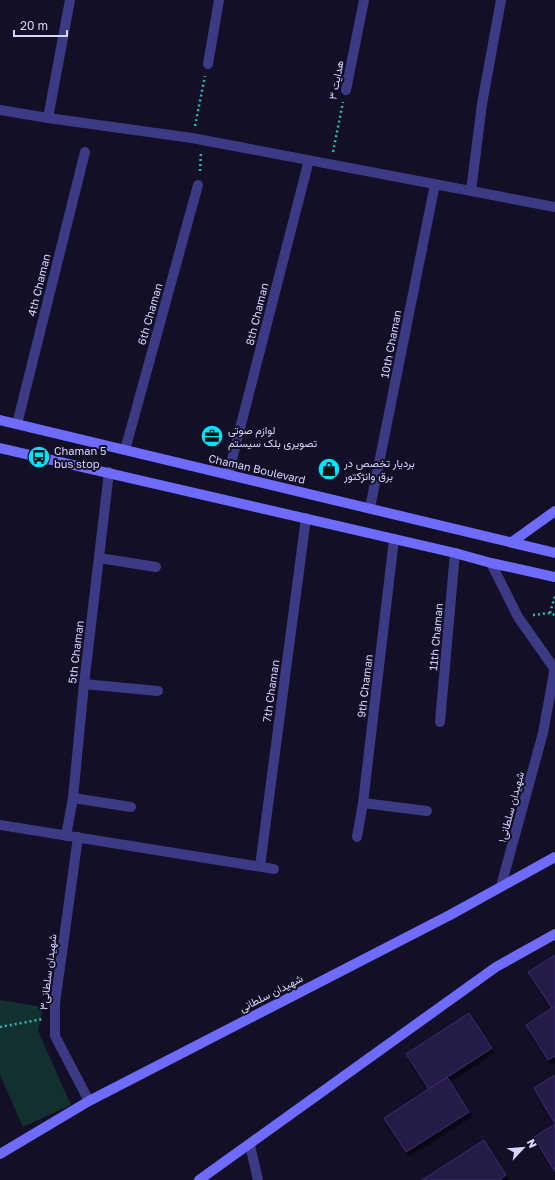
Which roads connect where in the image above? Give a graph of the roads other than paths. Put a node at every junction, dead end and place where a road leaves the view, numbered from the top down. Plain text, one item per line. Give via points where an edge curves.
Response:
1 (70, 0) edge
2 (219, 0) edge
3 (364, 0) edge
4 (501, 0) edge
5 (208, 64) road end
6 (346, 90) road end
7 (0, 110) edge
8 (48, 118) junction
9 (85, 152) dead end
10 (308, 160) junction
11 (435, 184) junction
12 (198, 185) road end
13 (471, 191) junction
14 (555, 207) edge
15 (0, 420) edge
16 (17, 424) junction
17 (0, 448) edge
18 (125, 450) junction
19 (109, 472) junction
20 (228, 475) junction
21 (370, 508) junction
22 (555, 511) edge
23 (306, 518) junction
24 (394, 539) junction
25 (512, 542) junction
26 (455, 553) junction
27 (555, 553) edge
28 (99, 558) junction
29 (491, 563) junction
30 (156, 567) dead end
31 (555, 577) edge
32 (555, 668) edge
33 (84, 684) junction
34 (158, 691) dead end
35 (440, 722) dead end
36 (73, 798) junction
37 (363, 803) junction
38 (131, 807) dead end
39 (427, 811) dead end
40 (0, 825) edge
41 (66, 836) junction
42 (78, 837) junction
43 (357, 837) dead end
44 (555, 857) edge
45 (260, 866) junction
46 (274, 869) dead end
47 (501, 886) junction
48 (555, 934) edge
49 (89, 1101) junction
50 (250, 1145) junction
51 (0, 1154) edge
52 (199, 1180) edge
53 (258, 1180) edge

1 - 8 street
2 - 5 street
3 - 6 street, هدایت ۳
4 - 13 street via 482,104
7 - 8 street
8 - 10 street via 192,138
9 - 16 street, 4th Chaman
10 - 11 street
10 - 20 street, 8th Chaman
11 - 13 street
11 - 21 street, 10th Chaman
12 - 18 street, 6th Chaman
13 - 14 street
15 - 16 main road, Chaman Boulevard
16 - 18 main road, Chaman Boulevard
17 - 19 main road
18 - 20 main road, Chaman Boulevard
19 - 23 main road
19 - 28 street, 5th Chaman
20 - 21 main road, Chaman Boulevard
21 - 25 main road, Chaman Boulevard
22 - 25 main road
23 - 24 main road
23 - 45 street, 7th Chaman
24 - 26 main road
24 - 37 street, 9th Chaman
25 - 27 main road, Chaman Boulevard
26 - 29 main road
26 - 35 street, 11th Chaman
28 - 30 street
28 - 33 street, 5th Chaman
29 - 31 main road
29 - 32 street via 518,617
32 - 47 street, شهیدان سلطانی۱ via 543,733
33 - 34 street
33 - 36 street, 5th Chaman
36 - 38 street
36 - 41 street, 5th Chaman
37 - 39 street
37 - 43 street, 9th Chaman
40 - 41 street
41 - 42 street
42 - 45 street
42 - 49 street, شهیدان سلطانی۳ via 55,1003 55,1036
44 - 47 main road, شهیدان سلطانی
45 - 46 street
47 - 49 main road, شهیدان سلطانی via 450,915
48 - 50 main road via 496,967
49 - 51 main road, شهیدان سلطانی
50 - 52 main road
50 - 53 street

